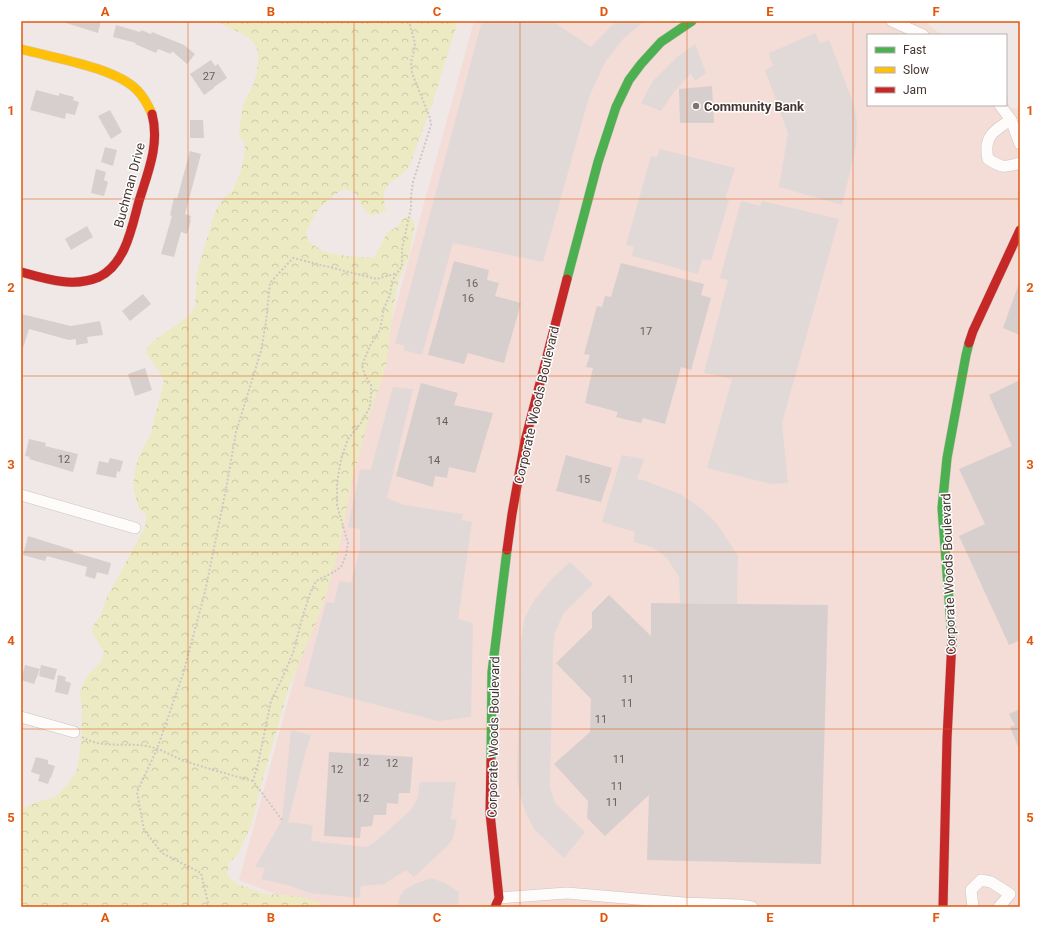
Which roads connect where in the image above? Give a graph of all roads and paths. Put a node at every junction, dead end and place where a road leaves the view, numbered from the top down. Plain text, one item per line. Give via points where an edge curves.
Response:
1 (410, 21) edge
2 (692, 21) edge
3 (892, 21) edge
4 (921, 34) edge
5 (21, 49) edge
6 (1001, 106) edge
7 (1011, 120) junction
8 (1020, 144) edge
9 (1020, 163) edge
10 (1020, 230) edge
11 (21, 272) edge
12 (398, 273) junction
13 (21, 495) edge
14 (135, 528) dead end
15 (21, 717) edge
16 (74, 732) joint
17 (157, 748) junction
18 (253, 781) junction
19 (282, 820) dead end
20 (497, 902) edge
21 (208, 907) edge
22 (507, 907) edge
23 (752, 907) edge
24 (943, 907) edge
25 (973, 907) edge
26 (999, 907) edge

1 - 12 path via 415,43 411,62 412,73 431,125 413,182 411,208 402,249 403,263
2 - 20 street, Corporate Woods Boulevard via 661,42 641,64 629,80 616,107 598,162 525,441 512,514 492,672 490,813
3 - 4 street
5 - 11 street, Buchman Drive via 102,71 128,83 138,91 149,108 155,136 150,165 136,214 124,249 112,267 97,278 74,282
6 - 7 street
7 - 8 street
7 - 9 street via 998,128 988,139 986,150 988,158 996,164 1006,167
10 - 24 street, Corporate Woods Boulevard via 973,331 966,355 947,458 942,508 952,644
12 - 17 path via 377,278 293,258 270,283 261,351 236,432 205,592 183,674
12 - 18 path via 390,286 380,330 362,365 371,386 370,406 348,439 341,459 337,505 348,543 346,555 339,568 313,584 293,653 271,701
13 - 14 street
15 - 16 street
16 - 17 path via 89,741 106,745
17 - 18 path via 189,762
17 - 21 path via 137,792 144,830 162,854 201,873
18 - 19 path
20 - 22 street
20 - 23 street via 567,893
25 - 26 street via 971,890 981,880 991,882 1010,894

